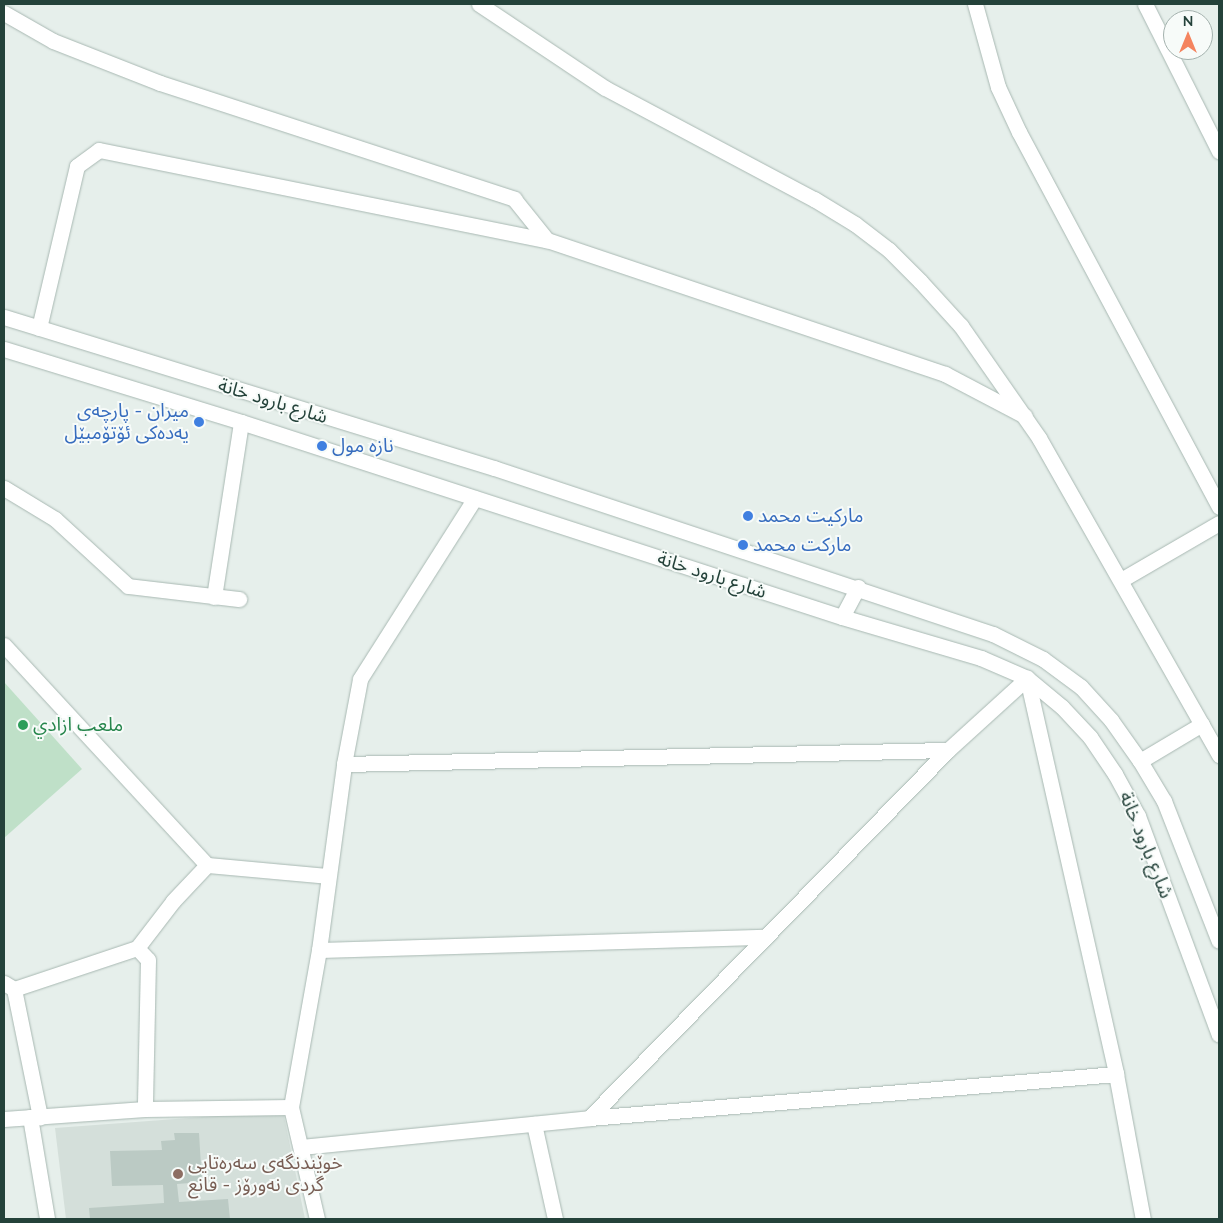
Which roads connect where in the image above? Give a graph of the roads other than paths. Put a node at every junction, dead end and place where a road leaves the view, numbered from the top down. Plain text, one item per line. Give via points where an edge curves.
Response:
1 (479, 4) edge
2 (975, 4) edge
3 (1145, 4) edge
4 (4, 13) edge
5 (1219, 151) edge
6 (547, 240) junction
7 (4, 317) edge
8 (39, 328) junction
9 (4, 349) edge
10 (1025, 416) junction
11 (241, 422) junction
12 (4, 488) edge
13 (474, 498) junction
14 (1219, 507) edge
15 (1219, 523) edge
16 (1121, 580) junction
17 (858, 587) junction
18 (214, 598) junction
19 (240, 599) dead end
20 (842, 618) junction
21 (4, 645) edge
22 (1027, 678) junction
23 (1202, 724) junction
24 (948, 750) junction
25 (1219, 755) edge
26 (1140, 761) junction
27 (344, 764) junction
28 (207, 865) junction
29 (328, 876) junction
30 (766, 937) junction
31 (1219, 942) edge
32 (137, 948) junction
33 (319, 950) junction
34 (9, 986) edge
35 (1219, 1035) edge
36 (1116, 1074) junction
37 (291, 1107) junction
38 (145, 1109) junction
39 (35, 1117) junction
40 (589, 1118) junction
41 (4, 1119) edge
42 (534, 1124) junction
43 (301, 1147) junction
44 (47, 1219) edge
45 (317, 1219) edge
46 (555, 1219) edge
47 (1143, 1219) edge

1 - 10 street via 605,88 814,199 889,250 961,326
2 - 14 street via 998,87 1019,132
3 - 5 street
4 - 6 street via 53,41 160,83 514,199
6 - 8 street via 99,150 77,166
6 - 10 street via 945,374
7 - 8 street, شارع بارود خانة
8 - 17 street, شارع بارود خانة via 494,468
9 - 11 street, شارع بارود خانة
10 - 16 street
11 - 13 street, شارع بارود خانة
11 - 18 street
12 - 18 street via 55,519 128,586
13 - 20 street, شارع بارود خانة
13 - 27 street via 360,679
15 - 16 street
16 - 23 street
17 - 20 street
17 - 26 street, شارع بارود خانة via 993,634 1043,659 1081,687 1111,720
18 - 19 street
20 - 22 street, شارع بارود خانة via 981,658
21 - 28 street
22 - 24 street
22 - 35 street, شارع بارود خانة via 1062,707 1090,737 1138,816
22 - 36 street
23 - 25 street
23 - 26 street
24 - 27 street
24 - 30 street
26 - 31 street, شارع بارود خانة via 1164,801
27 - 29 street
28 - 29 street
28 - 32 street via 173,901
29 - 33 street
30 - 33 street
30 - 40 street
32 - 34 street
32 - 38 street via 148,960
33 - 37 street
34 - 39 street
36 - 40 street
36 - 47 street
37 - 38 street
37 - 43 street
38 - 39 street
39 - 41 street
39 - 44 street
40 - 42 street
42 - 43 street
42 - 46 street
43 - 45 street

